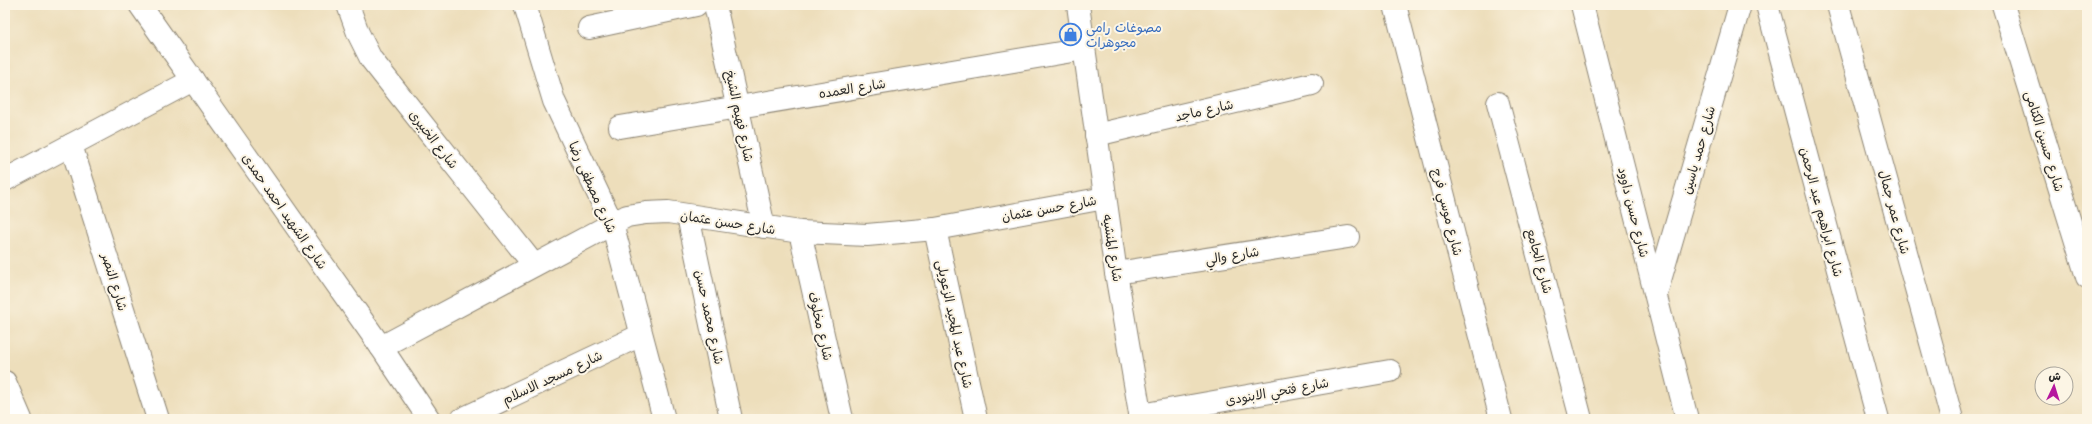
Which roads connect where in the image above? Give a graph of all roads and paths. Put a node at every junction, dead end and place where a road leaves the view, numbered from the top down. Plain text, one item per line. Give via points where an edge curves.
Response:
1 (140, 5) edge
2 (348, 5) edge
3 (525, 5) edge
4 (696, 5) edge
5 (715, 5) edge
6 (1078, 5) edge
7 (1395, 5) edge
8 (1582, 5) edge
9 (1740, 5) edge
10 (1767, 5) edge
11 (1838, 5) edge
12 (2003, 5) edge
13 (589, 28) dead end
14 (1084, 49) junction
15 (193, 80) junction
16 (1312, 84) dead end
17 (1498, 104) dead end
18 (738, 107) junction
19 (620, 127) dead end
20 (1096, 135) junction
21 (72, 145) junction
22 (5, 180) edge
23 (1105, 198) junction
24 (688, 216) junction
25 (612, 223) junction
26 (764, 227) junction
27 (935, 229) junction
28 (800, 232) junction
29 (1348, 237) dead end
30 (534, 265) junction
31 (1116, 273) junction
32 (2087, 277) edge
33 (1655, 295) junction
34 (641, 335) junction
35 (381, 347) junction
36 (1390, 371) dead end
37 (5, 382) edge
38 (1141, 417) edge
39 (21, 419) edge
40 (158, 419) edge
41 (429, 419) edge
42 (462, 419) edge
43 (664, 419) edge
44 (731, 419) edge
45 (842, 419) edge
46 (976, 419) edge
47 (1501, 419) edge
48 (1581, 419) edge
49 (1687, 419) edge
50 (1878, 419) edge
51 (1952, 419) edge

1 - 15 street, شارع الشهيد احمد حمدى
2 - 30 street, شارع الخبيرى via 371,58
3 - 25 street, شارع مصطفى رضا via 554,101
4 - 13 street
5 - 18 street, شارع فهيم الشيخ
6 - 14 street, شارع المنشيه
7 - 47 street, شارع موسي فرج
8 - 33 street, شارع حسن داوود
9 - 33 street, شارع حمد ياسين
10 - 50 street, شارع ابراهيم عبد الرحمن
11 - 51 street, شارع عمر جمال
12 - 32 street, شارع حسين الكتامى
14 - 18 street, شارع العمده
14 - 20 street, شارع المنشيه
15 - 21 street
15 - 35 street, شارع الشهيد احمد حمدى
16 - 20 street, شارع ماجد
17 - 48 street, شارع الجامع
18 - 19 street, شارع العمده
18 - 26 street, شارع فهيم الشيخ
20 - 23 street, شارع المنشيه
21 - 22 street
21 - 40 street, شارع النصر
23 - 27 street, شارع حسن عثمان
23 - 31 street, شارع المنشيه
24 - 25 street, شارع حسن عثمان via 668,212 646,213 627,216
24 - 26 street, شارع حسن عثمان
24 - 44 street, شارع محمد حسن
25 - 30 street, شارع حسن عثمان
25 - 34 street, شارع مصطفى رضا
26 - 28 street, شارع حسن عثمان
27 - 28 street, شارع حسن عثمان via 867,235
27 - 46 street, شارع عبد المجيد الزعويلى
28 - 45 street, شارع مخلوف
29 - 31 street, شارع والي
30 - 35 street, شارع حسن عثمان
31 - 38 street, شارع المنشيه
33 - 49 street, شارع حسن داوود
34 - 42 street, شارع مسجد الاسلام
34 - 43 street, شارع مصطفى رضا
35 - 41 street, شارع الشهيد احمد حمدى
36 - 38 street, شارع فتحي الابنودى
37 - 39 street

